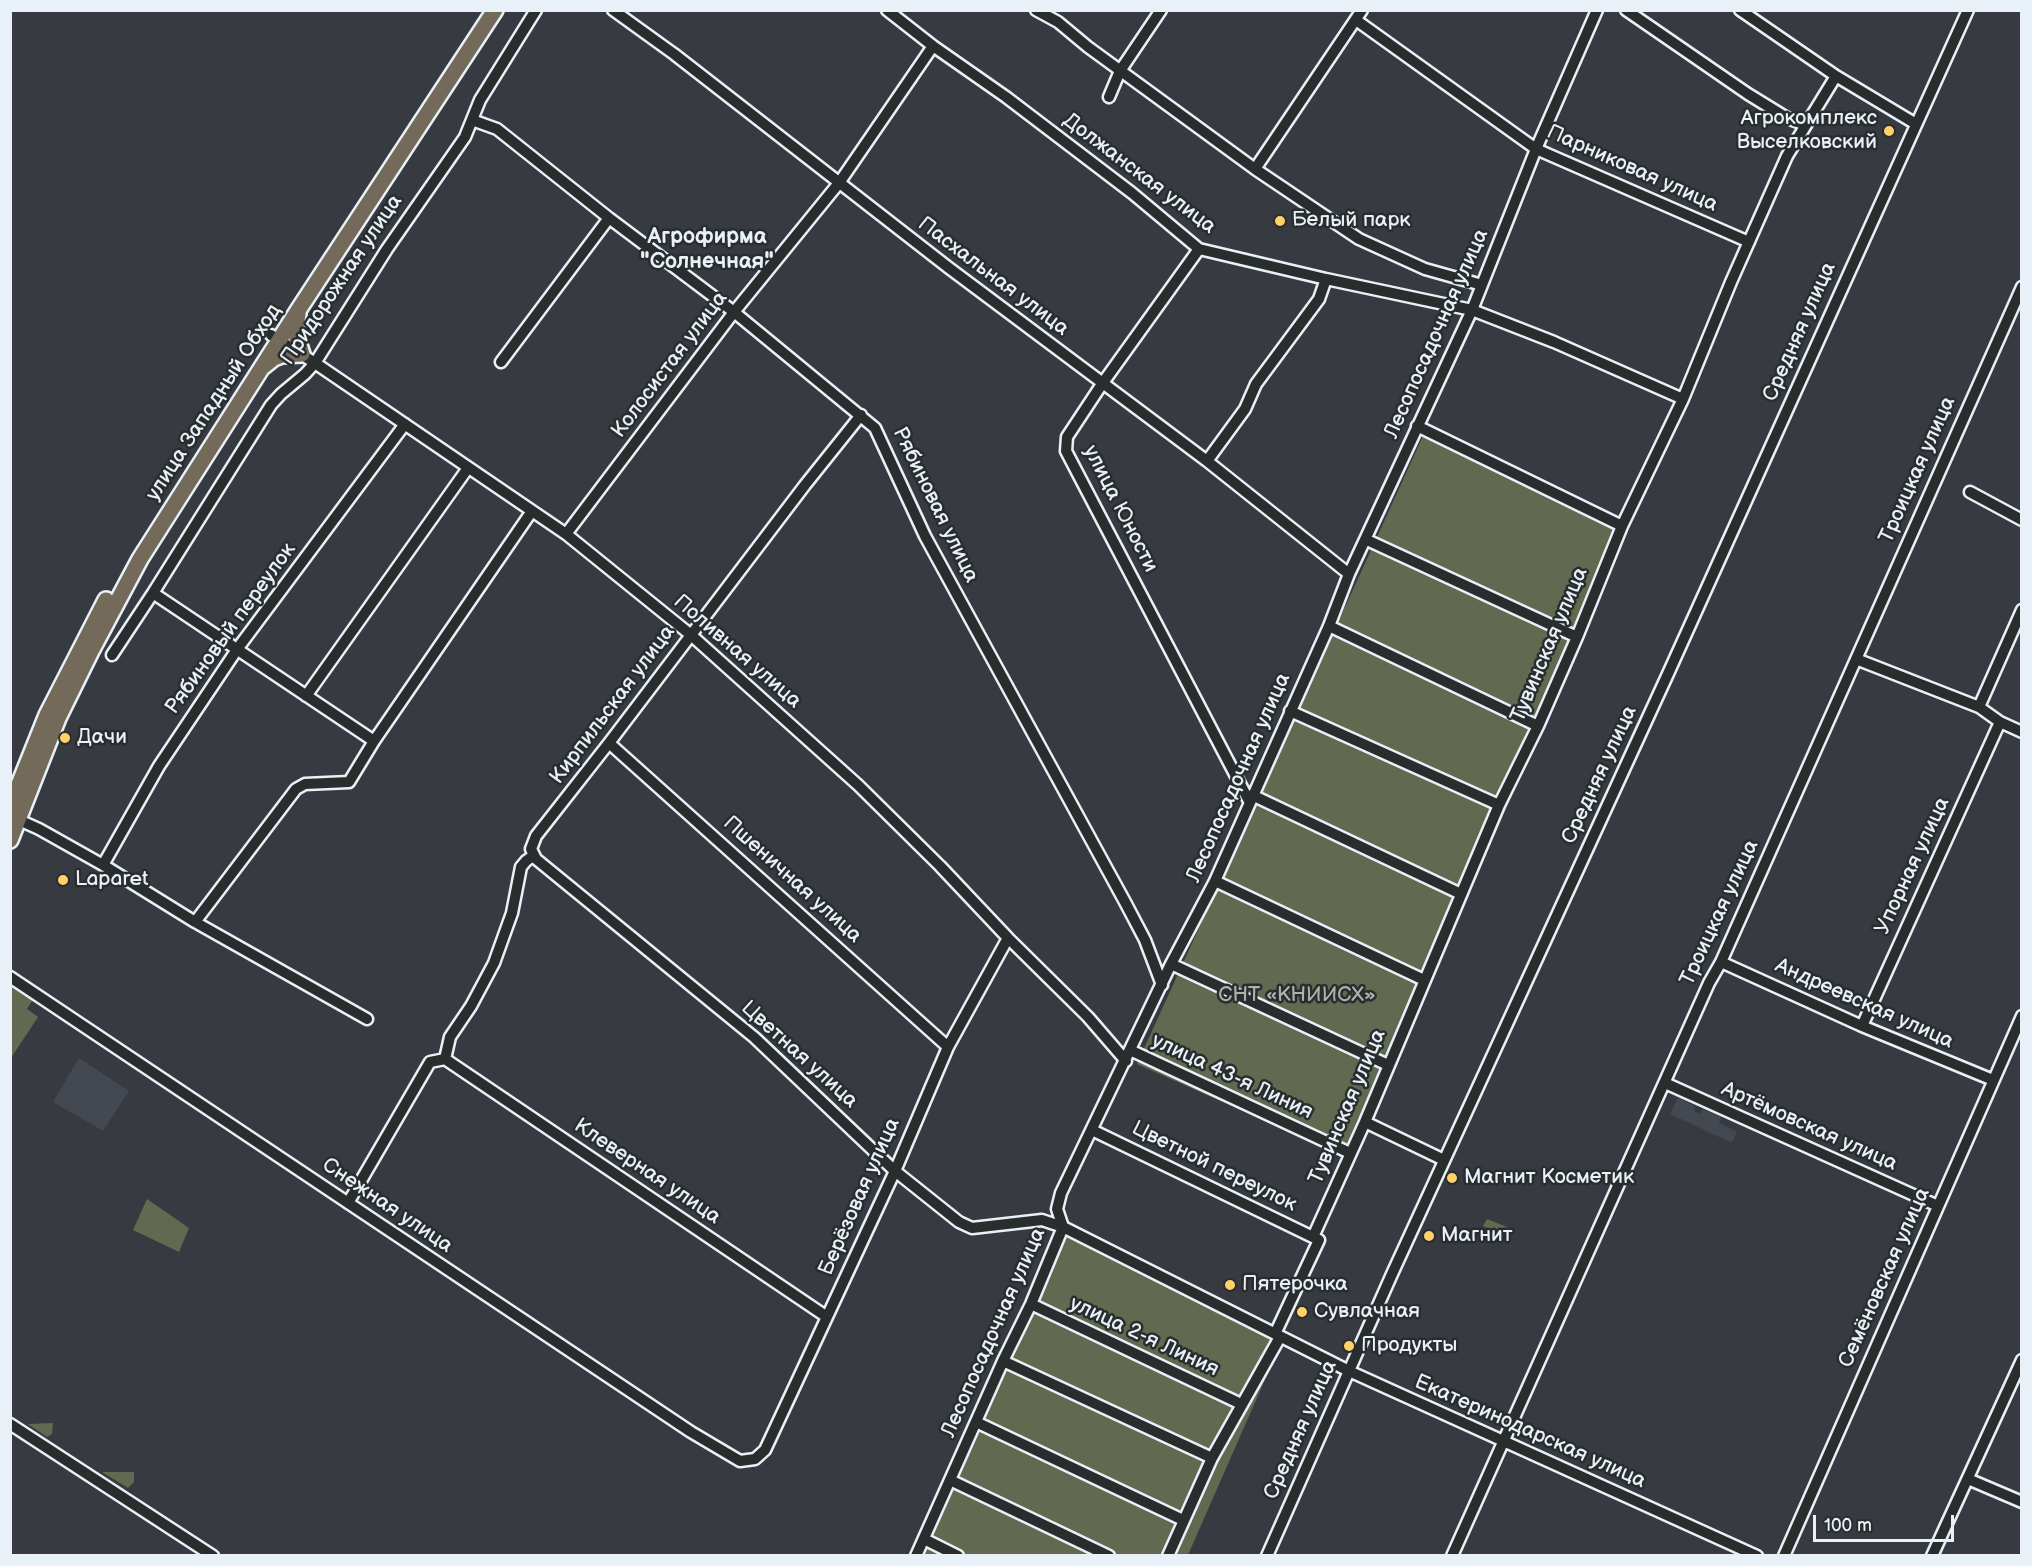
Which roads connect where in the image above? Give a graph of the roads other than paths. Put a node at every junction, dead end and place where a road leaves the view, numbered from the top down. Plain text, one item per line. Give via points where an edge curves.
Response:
1 (485, 10) edge
2 (495, 10) edge
3 (536, 10) edge
4 (613, 10) edge
5 (887, 10) edge
6 (1161, 10) edge
7 (1597, 10) edge
8 (1626, 10) edge
9 (1740, 10) edge
10 (1968, 10) edge
11 (1039, 13) edge
12 (1359, 15) edge
13 (933, 46) junction
14 (1120, 71) junction
15 (1836, 76) junction
16 (1109, 97) dead end
17 (472, 120) junction
18 (1916, 124) junction
19 (1806, 125) junction
20 (1536, 149) junction
21 (1256, 169) junction
22 (839, 183) junction
23 (609, 218) junction
24 (1749, 242) junction
25 (1199, 249) junction
26 (1326, 279) junction
27 (1482, 285) junction
28 (2022, 287) edge
29 (299, 309) junction
30 (1472, 310) junction
31 (734, 312) junction
32 (275, 337) junction
33 (308, 358) junction
34 (501, 362) dead end
35 (260, 370) junction
36 (1102, 384) junction
37 (1683, 399) junction
38 (861, 415) junction
39 (405, 424) junction
40 (1417, 426) junction
41 (1207, 461) junction
42 (468, 468) junction
43 (1970, 492) dead end
44 (532, 511) junction
45 (2022, 520) edge
46 (1622, 525) junction
47 (566, 534) junction
48 (1367, 540) junction
49 (1349, 574) junction
50 (153, 593) junction
51 (2022, 610) edge
52 (1329, 626) junction
53 (691, 635) junction
54 (1577, 637) junction
55 (238, 648) junction
56 (112, 655) dead end
57 (1856, 659) junction
58 (306, 696) junction
59 (1978, 707) junction
60 (1290, 711) junction
61 (2000, 722) junction
62 (1538, 726) junction
63 (2022, 732) edge
64 (374, 741) junction
65 (609, 743) junction
66 (1251, 798) junction
67 (1499, 805) junction
68 (15, 814) edge
69 (10, 840) edge
70 (532, 852) junction
71 (104, 865) junction
72 (1215, 881) junction
73 (1461, 894) junction
74 (195, 922) junction
75 (1008, 938) junction
76 (1720, 962) junction
77 (1171, 964) junction
78 (13, 979) edge
79 (1424, 980) junction
80 (1162, 985) junction
81 (2022, 1016) edge
82 (367, 1019) dead end
83 (1862, 1026) junction
84 (948, 1047) junction
85 (1128, 1056) junction
86 (445, 1059) junction
87 (1388, 1065) junction
88 (1993, 1080) junction
89 (1665, 1083) junction
90 (1365, 1122) junction
91 (1092, 1130) junction
92 (1350, 1153) junction
93 (1444, 1160) junction
94 (895, 1171) junction
95 (348, 1203) junction
96 (1938, 1206) junction
97 (1062, 1227) junction
98 (1316, 1238) junction
99 (1031, 1304) junction
100 (827, 1317) junction
101 (1278, 1336) junction
102 (2022, 1360) edge
103 (1003, 1361) junction
104 (1349, 1371) junction
105 (1241, 1404) junction
106 (976, 1422) junction
107 (10, 1424) edge
108 (1504, 1442) junction
109 (1212, 1458) junction
110 (740, 1461) joint
111 (1968, 1479) junction
112 (950, 1480) junction
113 (2022, 1502) edge
114 (1183, 1520) junction
115 (924, 1539) junction
116 (213, 1556) edge
117 (916, 1556) edge
118 (958, 1556) edge
119 (1109, 1556) edge
120 (1168, 1556) edge
121 (1267, 1556) edge
122 (1452, 1556) edge
123 (1757, 1556) edge
124 (1784, 1556) edge
125 (1932, 1556) edge

1 - 32 highway, улица Западный Обход
2 - 29 highway, улица Западный Обход
3 - 17 street, Придорожная улица via 480,100
4 - 22 street, Пасхальная улица
5 - 13 street, Должанская улица
6 - 14 street
7 - 20 street, Лесопосадочная улица
8 - 19 street via 1748,94
9 - 15 street
10 - 18 street, Средняя улица
11 - 14 street via 1058,22
12 - 20 street, Парниковая улица
12 - 21 street
13 - 22 street, Колосистая улица
13 - 25 street, Должанская улица via 1114,179
14 - 16 street
14 - 21 street
15 - 18 street
15 - 19 street, Тувинская улица
17 - 23 street, Рябиновая улица via 497,129
17 - 33 street, Придорожная улица via 465,137
18 - 93 street, Средняя улица
19 - 24 street, Тувинская улица via 1787,156
20 - 24 street, Парниковая улица
20 - 27 street, Лесопосадочная улица
21 - 27 street via 1359,240 1425,269
22 - 31 street, Колосистая улица
22 - 36 street, Пасхальная улица
23 - 31 street, Рябиновая улица
23 - 34 street
24 - 37 street, Тувинская улица
25 - 26 street, Должанская улица
25 - 36 street, улица Юности
26 - 30 street, Должанская улица
26 - 41 street via 1319,299 1256,384 1245,409
27 - 30 street, Лесопосадочная улица
28 - 57 street, Троицкая улица
29 - 32 highway, улица Западный Обход
29 - 33 highway via 295,332
30 - 37 street, Должанская улица
30 - 40 street, Лесопосадочная улица
31 - 38 street, Рябиновая улица
31 - 47 street, Колосистая улица
32 - 33 street, Поливная улица
32 - 35 highway, улица Западный Обход
32 - 68 highway, улица Западный Обход via 131,554 47,716
33 - 35 highway via 282,355
33 - 39 street, Поливная улица
33 - 50 street, Придорожная улица via 306,374 271,405
35 - 68 highway, улица Западный Обход via 140,559 58,718
36 - 41 street, Пасхальная улица
36 - 66 street, улица Юности via 1067,437 1066,451
37 - 46 street, Тувинская улица
38 - 53 street, Кирпильская улица
38 - 80 street, Рябиновая улица via 875,428 925,536 1145,940
39 - 42 street, Поливная улица
39 - 55 street, Рябиновый переулок
40 - 46 street
40 - 48 street, Лесопосадочная улица
41 - 49 street, Пасхальная улица
42 - 44 street, Поливная улица
42 - 58 street
43 - 45 street
44 - 47 street, Поливная улица
44 - 64 street
46 - 54 street, Тувинская улица
47 - 53 street, Поливная улица
48 - 49 street, Лесопосадочная улица
48 - 54 street
49 - 52 street, Лесопосадочная улица
50 - 55 street
50 - 56 street, Придорожная улица
51 - 59 street
52 - 60 street, Лесопосадочная улица
52 - 62 street
53 - 65 street, Кирпильская улица
53 - 75 street, Поливная улица via 858,785
54 - 62 street, Тувинская улица
55 - 58 street
55 - 71 street, Рябиновый переулок via 159,766
57 - 59 street
57 - 76 street, Троицкая улица
58 - 64 street
59 - 61 street
60 - 66 street, Лесопосадочная улица
60 - 67 street
61 - 63 street
61 - 83 street, Упорная улица
62 - 67 street, Тувинская улица
64 - 74 street via 349,782 306,784 296,789
65 - 70 street, Кирпильская улица via 536,836
65 - 84 street, Пшеничная улица
66 - 72 street, Лесопосадочная улица
66 - 73 street
67 - 73 street, Тувинская улица
68 - 69 highway, улица Западный Обход
68 - 71 street
70 - 86 street, Кирпильская улица via 521,867 512,913 494,963 450,1037
70 - 94 street, Цветная улица via 755,1038
71 - 74 street
72 - 77 street, Лесопосадочная улица
72 - 79 street
73 - 79 street, Тувинская улица
74 - 82 street
75 - 84 street, Берёзовая улица
75 - 85 street, Поливная улица
76 - 83 street, Андреевская улица
76 - 89 street, Троицкая улица
77 - 80 street, Лесопосадочная улица
77 - 87 street
78 - 95 street, Снежная улица
79 - 87 street, Тувинская улица
80 - 85 street, Лесопосадочная улица
81 - 88 street, Семёновская улица
83 - 88 street, Андреевская улица
84 - 94 street, Берёзовая улица
85 - 91 street, Лесопосадочная улица
85 - 92 street, улица 43-я Линия
86 - 95 street via 430,1062
86 - 100 street, Клеверная улица
87 - 90 street, Тувинская улица
88 - 96 street, Семёновская улица
89 - 96 street, Артёмовская улица
89 - 108 street, Троицкая улица
90 - 92 street, Тувинская улица
90 - 93 street
91 - 97 street, Лесопосадочная улица via 1060,1193 1057,1209
91 - 98 street, Цветной переулок
92 - 98 street, Тувинская улица
93 - 104 street, Средняя улица
94 - 97 street, Цветная улица via 972,1228 1042,1220
94 - 100 street, Берёзовая улица
95 - 110 street, Снежная улица
96 - 124 street, Семёновская улица
97 - 99 street, Лесопосадочная улица
97 - 101 street, Екатеринодарская улица
98 - 101 street, Тувинская улица
99 - 103 street, Лесопосадочная улица
99 - 105 street, улица 2-я Линия
100 - 110 street, Берёзовая улица via 765,1450 754,1459
101 - 104 street, Екатеринодарская улица
101 - 105 street, Тувинская улица
102 - 111 street
103 - 106 street, Лесопосадочная улица
103 - 109 street
104 - 108 street, Екатеринодарская улица
104 - 121 street, Средняя улица
105 - 109 street, Тувинская улица
106 - 112 street, Лесопосадочная улица
106 - 114 street
107 - 116 street
108 - 122 street, Троицкая улица
108 - 123 street, Екатеринодарская улица
109 - 114 street, Тувинская улица
111 - 113 street
111 - 125 street
112 - 115 street, Лесопосадочная улица
112 - 119 street
114 - 120 street, Тувинская улица
115 - 117 street, Лесопосадочная улица
115 - 118 street

